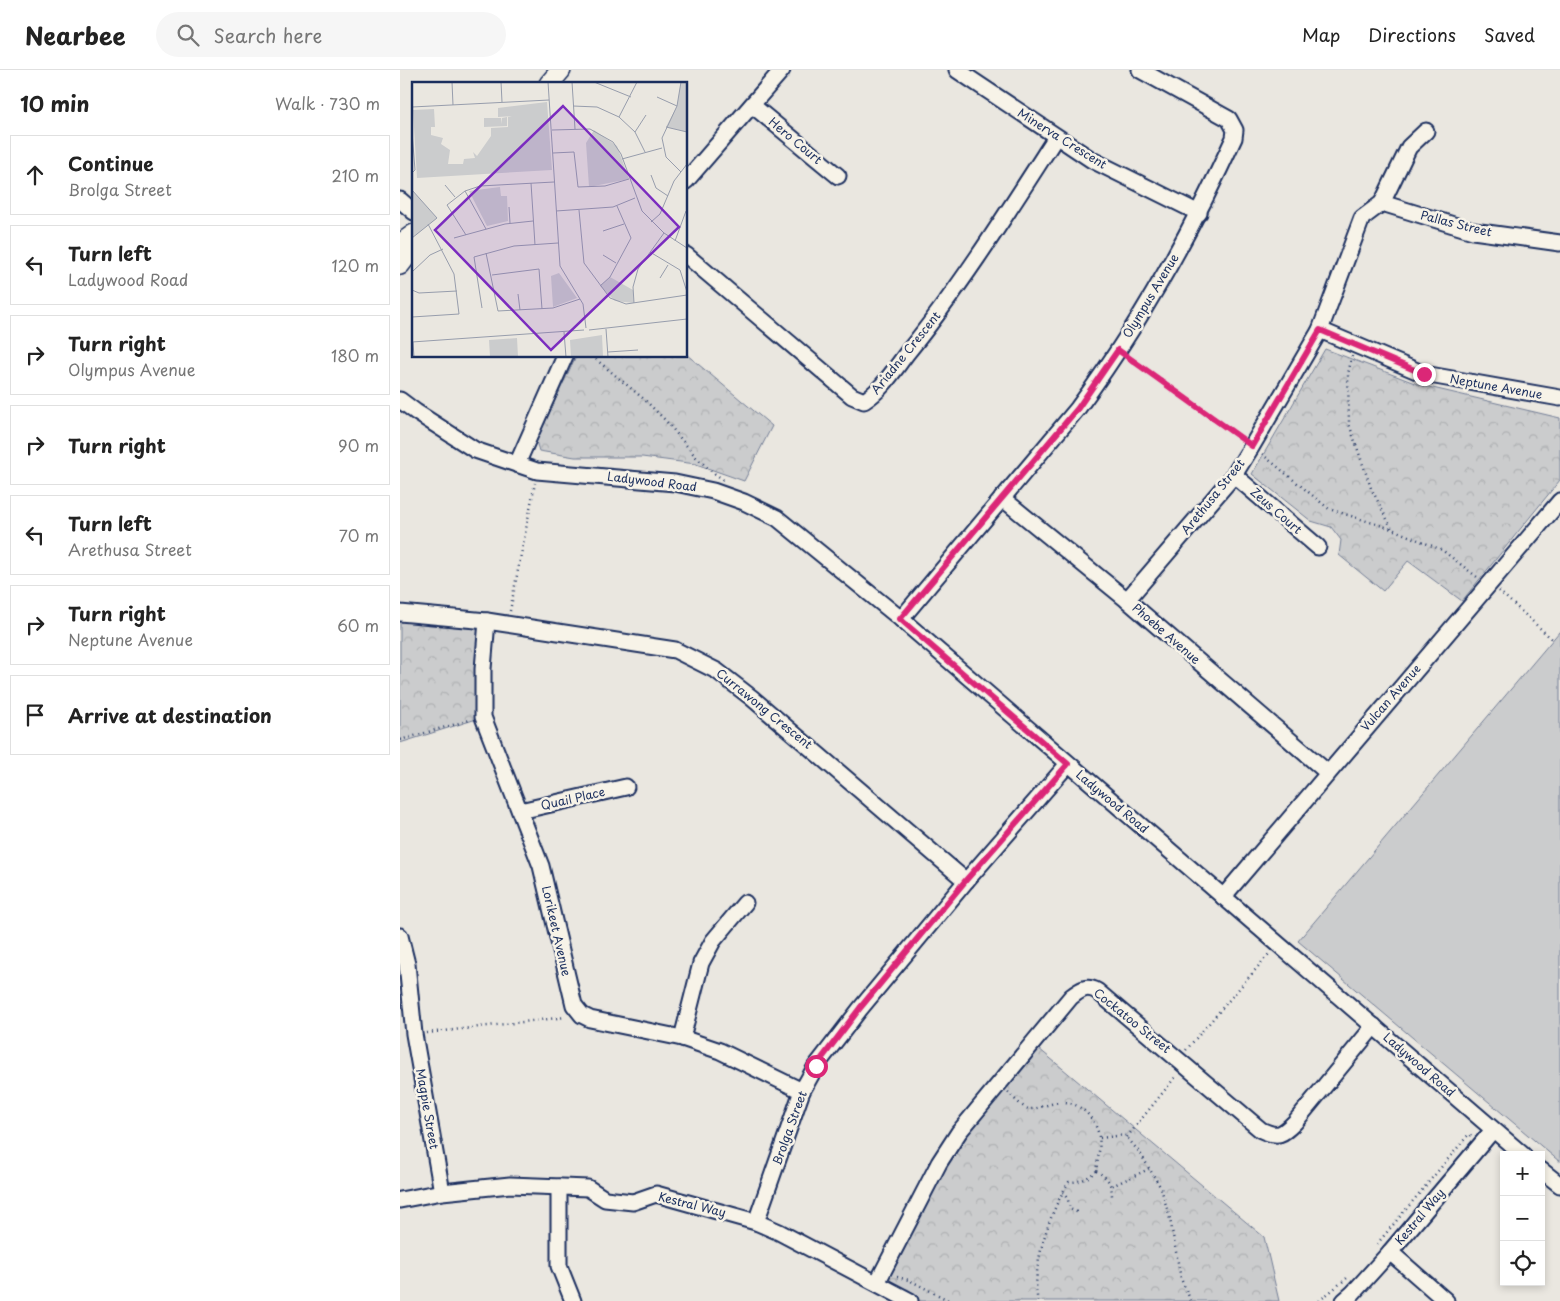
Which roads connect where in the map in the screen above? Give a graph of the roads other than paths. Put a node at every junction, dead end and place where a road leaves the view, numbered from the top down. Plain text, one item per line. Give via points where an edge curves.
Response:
1 (561, 70) edge
2 (782, 70) edge
3 (957, 70) edge
4 (1140, 70) edge
5 (552, 82) edge
6 (752, 105) junction
7 (1426, 131) dead end
8 (1056, 137) junction
9 (838, 176) dead end
10 (688, 180) edge
11 (400, 200) edge
12 (1382, 203) junction
13 (412, 210) edge
14 (1199, 213) junction
15 (412, 235) edge
16 (1560, 243) edge
17 (400, 244) edge
18 (412, 250) edge
19 (688, 257) edge
20 (400, 265) edge
21 (1320, 330) junction
22 (564, 358) edge
23 (1560, 398) edge
24 (400, 400) edge
25 (516, 464) junction
26 (1234, 475) junction
27 (1002, 498) junction
28 (1560, 501) edge
29 (1318, 547) dead end
30 (1127, 600) junction
31 (400, 613) edge
32 (900, 619) junction
33 (488, 620) junction
34 (1068, 764) junction
35 (1328, 773) junction
36 (626, 787) dead end
37 (520, 812) junction
38 (966, 880) junction
39 (1223, 897) junction
40 (745, 903) dead end
41 (400, 936) edge
42 (1374, 1026) junction
43 (407, 1035) edge
44 (682, 1038) junction
45 (802, 1091) junction
46 (1493, 1130) junction
47 (1518, 1151) edge
48 (1545, 1173) edge
49 (1560, 1185) edge
50 (559, 1187) junction
51 (442, 1192) junction
52 (400, 1200) edge
53 (756, 1222) junction
54 (1390, 1252) junction
55 (881, 1277) junction
56 (573, 1301) edge
57 (910, 1301) edge
58 (1344, 1301) edge
59 (1446, 1301) edge

1 - 5 main road
2 - 6 street
3 - 8 street, Minerva Crescent
4 - 14 street, Olympus Avenue via 1228,119 1235,130
6 - 9 street, Hero Court
6 - 10 street
7 - 12 street via 1409,147
8 - 14 street, Minerva Crescent via 1092,160
8 - 19 street, Ariadne Crescent via 959,285 874,395 864,401 852,396
11 - 13 street
12 - 16 street, Pallas Street via 1473,231
12 - 21 street, Arethusa Street via 1362,218
14 - 27 street, Olympus Avenue via 1148,304 1078,408
15 - 17 main road
18 - 20 main road
21 - 23 street, Neptune Avenue via 1424,374
21 - 26 street, Arethusa Street
22 - 25 street
24 - 25 street, Ladywood Road via 475,450
25 - 32 street, Ladywood Road via 537,471 675,483 744,502 777,518
26 - 29 street, Zeus Court
26 - 30 street, Arethusa Street
27 - 30 street, Phoebe Avenue
27 - 32 street, Olympus Avenue
28 - 35 street, Vulcan Avenue
30 - 35 street, Phoebe Avenue
31 - 33 street, Currawong Crescent
32 - 34 street, Ladywood Road
33 - 37 street, Lorikeet Avenue via 483,668 483,717
33 - 38 street, Currawong Crescent via 675,650 717,671
34 - 38 street, Brolga Street
34 - 39 street, Ladywood Road
35 - 39 street, Vulcan Avenue
36 - 37 street, Quail Place
37 - 44 street, Lorikeet Avenue via 541,866 574,1005 590,1019
38 - 45 street, Brolga Street via 830,1046
39 - 42 street, Ladywood Road
40 - 44 street via 713,941 701,963
41 - 43 street, Magpie Street via 407,964
42 - 46 street, Ladywood Road
42 - 55 street, Cockatoo Street via 1286,1132 1270,1134 1261,1130 1097,990 1081,988 959,1132 939,1163
43 - 51 street, Magpie Street
44 - 45 street via 720,1051
45 - 53 street, Brolga Street
46 - 47 street, Ladywood Road
46 - 54 street, Kestral Way
48 - 49 street
50 - 51 street, Kestral Way via 510,1186
50 - 53 street, Kestral Way via 588,1188 605,1199 633,1202 656,1194
50 - 56 street via 559,1266
51 - 52 street, Kestral Way
53 - 55 street, Kestral Way
54 - 58 street, Kestral Way
54 - 59 street
55 - 57 street, Kestral Way

